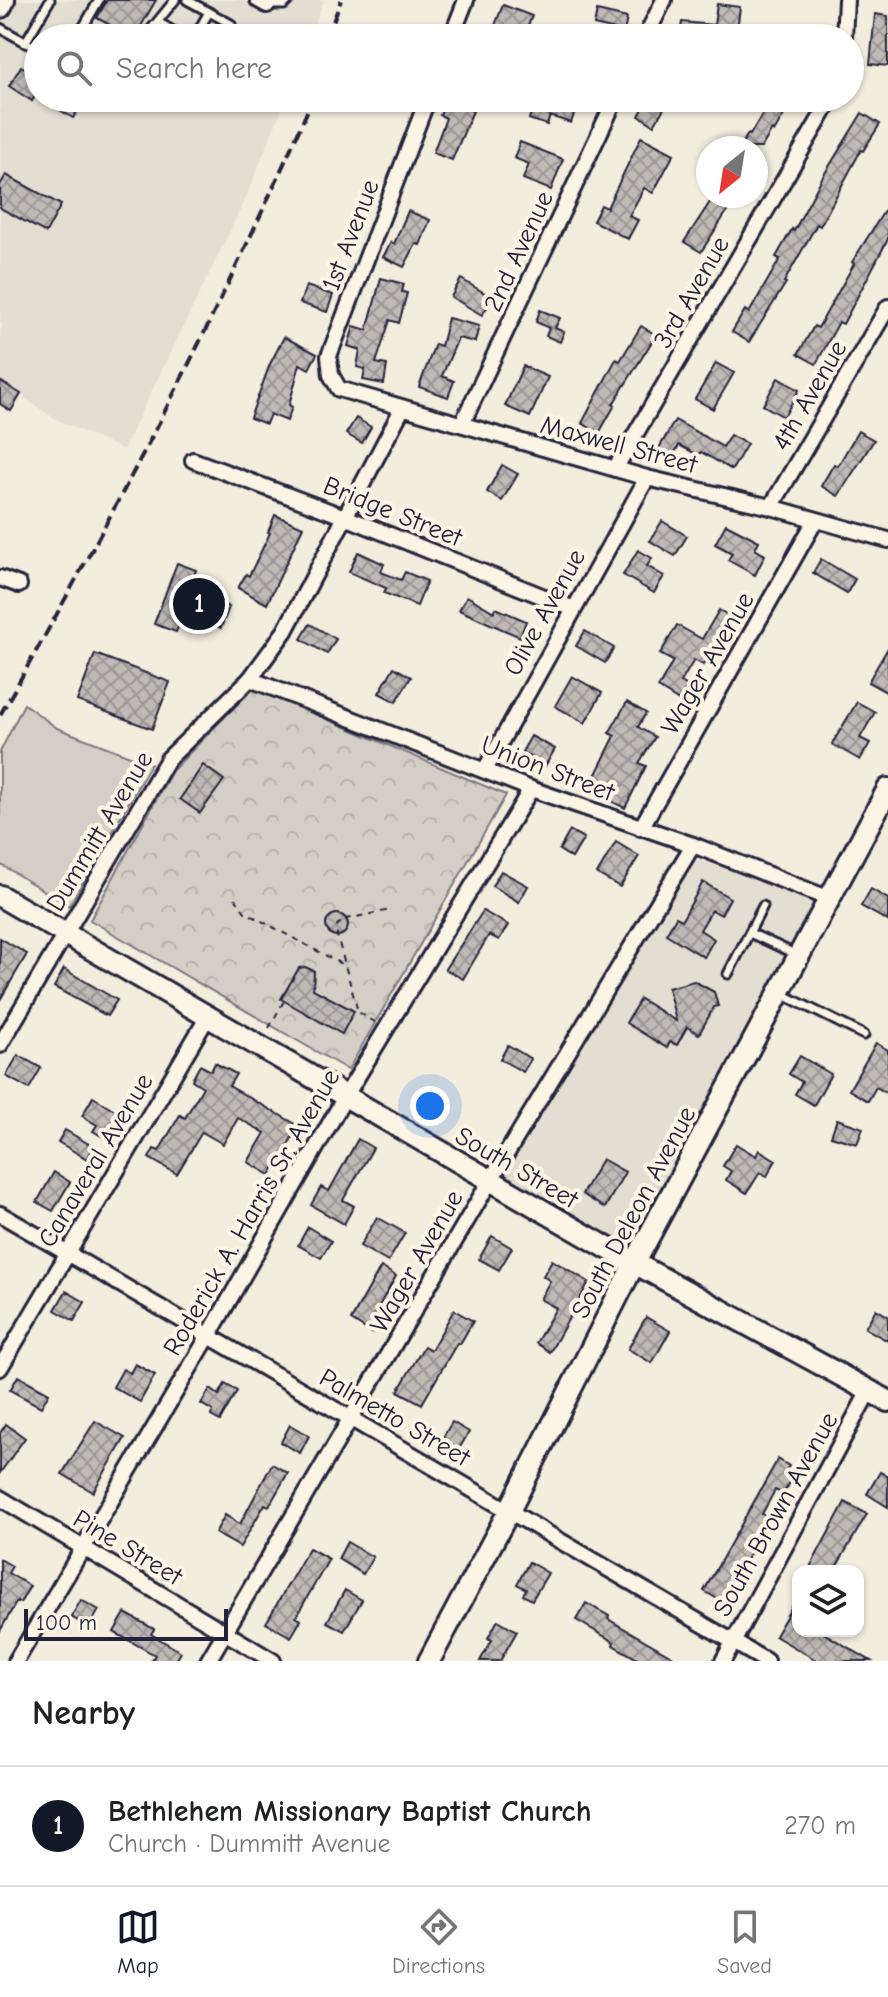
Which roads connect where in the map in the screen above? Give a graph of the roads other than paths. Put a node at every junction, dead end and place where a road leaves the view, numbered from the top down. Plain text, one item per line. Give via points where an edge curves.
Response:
1 (3, 0) edge
2 (50, 0) edge
3 (99, 0) edge
4 (175, 0) edge
5 (187, 0) edge
6 (289, 0) edge
7 (466, 0) edge
8 (664, 0) edge
9 (846, 0) edge
10 (263, 3) edge
11 (0, 6) edge
12 (209, 12) junction
13 (158, 22) junction
14 (36, 24) edge
15 (85, 24) edge
16 (155, 24) edge
17 (161, 24) edge
18 (202, 24) edge
19 (231, 24) edge
20 (457, 24) edge
21 (652, 24) edge
22 (845, 24) edge
23 (0, 28) edge
24 (24, 42) edge
25 (423, 112) edge
26 (609, 112) edge
27 (824, 112) edge
28 (888, 307) edge
29 (339, 389) joint
30 (402, 409) junction
31 (462, 424) junction
32 (193, 460) dead end
33 (615, 469) junction
34 (647, 478) junction
35 (771, 507) junction
36 (345, 517) junction
37 (815, 521) junction
38 (888, 540) edge
39 (0, 578) edge
40 (19, 585) dead end
41 (574, 609) junction
42 (250, 679) junction
43 (485, 770) junction
44 (531, 789) junction
45 (888, 789) edge
46 (641, 828) junction
47 (693, 845) junction
48 (0, 896) edge
49 (830, 899) junction
50 (763, 906) dead end
51 (750, 933) junction
52 (66, 935) junction
53 (799, 956) junction
54 (728, 974) dead end
55 (779, 993) junction
56 (207, 1018) junction
57 (864, 1035) dead end
58 (0, 1045) edge
59 (345, 1097) junction
60 (490, 1181) junction
61 (0, 1214) edge
62 (67, 1253) junction
63 (634, 1264) junction
64 (208, 1337) junction
65 (0, 1368) edge
66 (869, 1391) junction
67 (888, 1401) edge
68 (352, 1420) junction
69 (0, 1498) edge
70 (509, 1511) junction
71 (83, 1548) junction
72 (225, 1632) junction
73 (732, 1642) junction
74 (16, 1661) edge
75 (208, 1661) edge
76 (273, 1661) edge
77 (429, 1661) edge
78 (723, 1661) edge
79 (766, 1661) edge

1 - 11 main road
2 - 14 lane
3 - 15 lane
4 - 13 lane
5 - 12 lane
6 - 10 lane via 284,5
7 - 20 street
8 - 21 street
9 - 22 street
12 - 18 lane
12 - 19 lane
13 - 16 lane
13 - 17 lane
23 - 24 lane
25 - 29 street, 1st Avenue via 329,356
26 - 31 street, 2nd Avenue
27 - 33 street, 3rd Avenue
28 - 35 street, 4th Avenue
29 - 30 street, Maxwell Street
30 - 31 street, Maxwell Street
30 - 36 street, Dummitt Avenue
31 - 33 street, Maxwell Street
32 - 36 street, Bridge Street
33 - 34 street, Maxwell Street
34 - 35 street, Maxwell Street
34 - 41 street, Olive Avenue
35 - 37 street, Maxwell Street
36 - 41 street, Bridge Street
36 - 42 street, Dummitt Avenue via 285,631
37 - 38 street, Maxwell Street
37 - 46 street, Wager Avenue
39 - 40 street
41 - 43 street, Olive Avenue
42 - 43 street, Union Street
42 - 52 street, Dummitt Avenue via 168,759
43 - 44 street, Union Street
44 - 46 street, Union Street
44 - 59 street, Roderick A. Harris Sr. Avenue
45 - 49 main road, South Deleon Avenue
46 - 47 street, Union Street
47 - 49 street, Union Street
47 - 60 street, Wager Avenue
48 - 52 main road, South Street
49 - 53 main road, South Deleon Avenue
50 - 51 lane
51 - 53 lane
51 - 54 lane
52 - 56 main road, South Street
52 - 58 street, Dummitt Avenue
53 - 55 main road, South Deleon Avenue
55 - 57 lane
55 - 63 main road, South Deleon Avenue
56 - 59 main road, South Street
56 - 62 street, Canaveral Avenue
59 - 60 main road, South Street
59 - 64 street, Roderick A. Harris Sr. Avenue
60 - 63 main road, South Street
60 - 68 street, Wager Avenue
61 - 62 street, Palmetto Street
62 - 64 street, Palmetto Street
62 - 65 street, Canaveral Avenue
63 - 66 main road, South Street
63 - 70 main road, South Deleon Avenue
64 - 68 street, Palmetto Street
64 - 71 street, Roderick A. Harris Sr. Avenue
66 - 67 main road, South Street
66 - 73 street, South Brown Avenue
68 - 70 street, Palmetto Street
68 - 72 street, Wager Avenue
69 - 71 street, Pine Street
70 - 73 street, Palmetto Street
70 - 77 main road, South Deleon Avenue
71 - 72 street, Pine Street
71 - 74 street, Roderick A. Harris Sr. Avenue
72 - 75 street, Wager Avenue
72 - 76 street, Pine Street
73 - 78 street, South Brown Avenue
73 - 79 street, Palmetto Street

